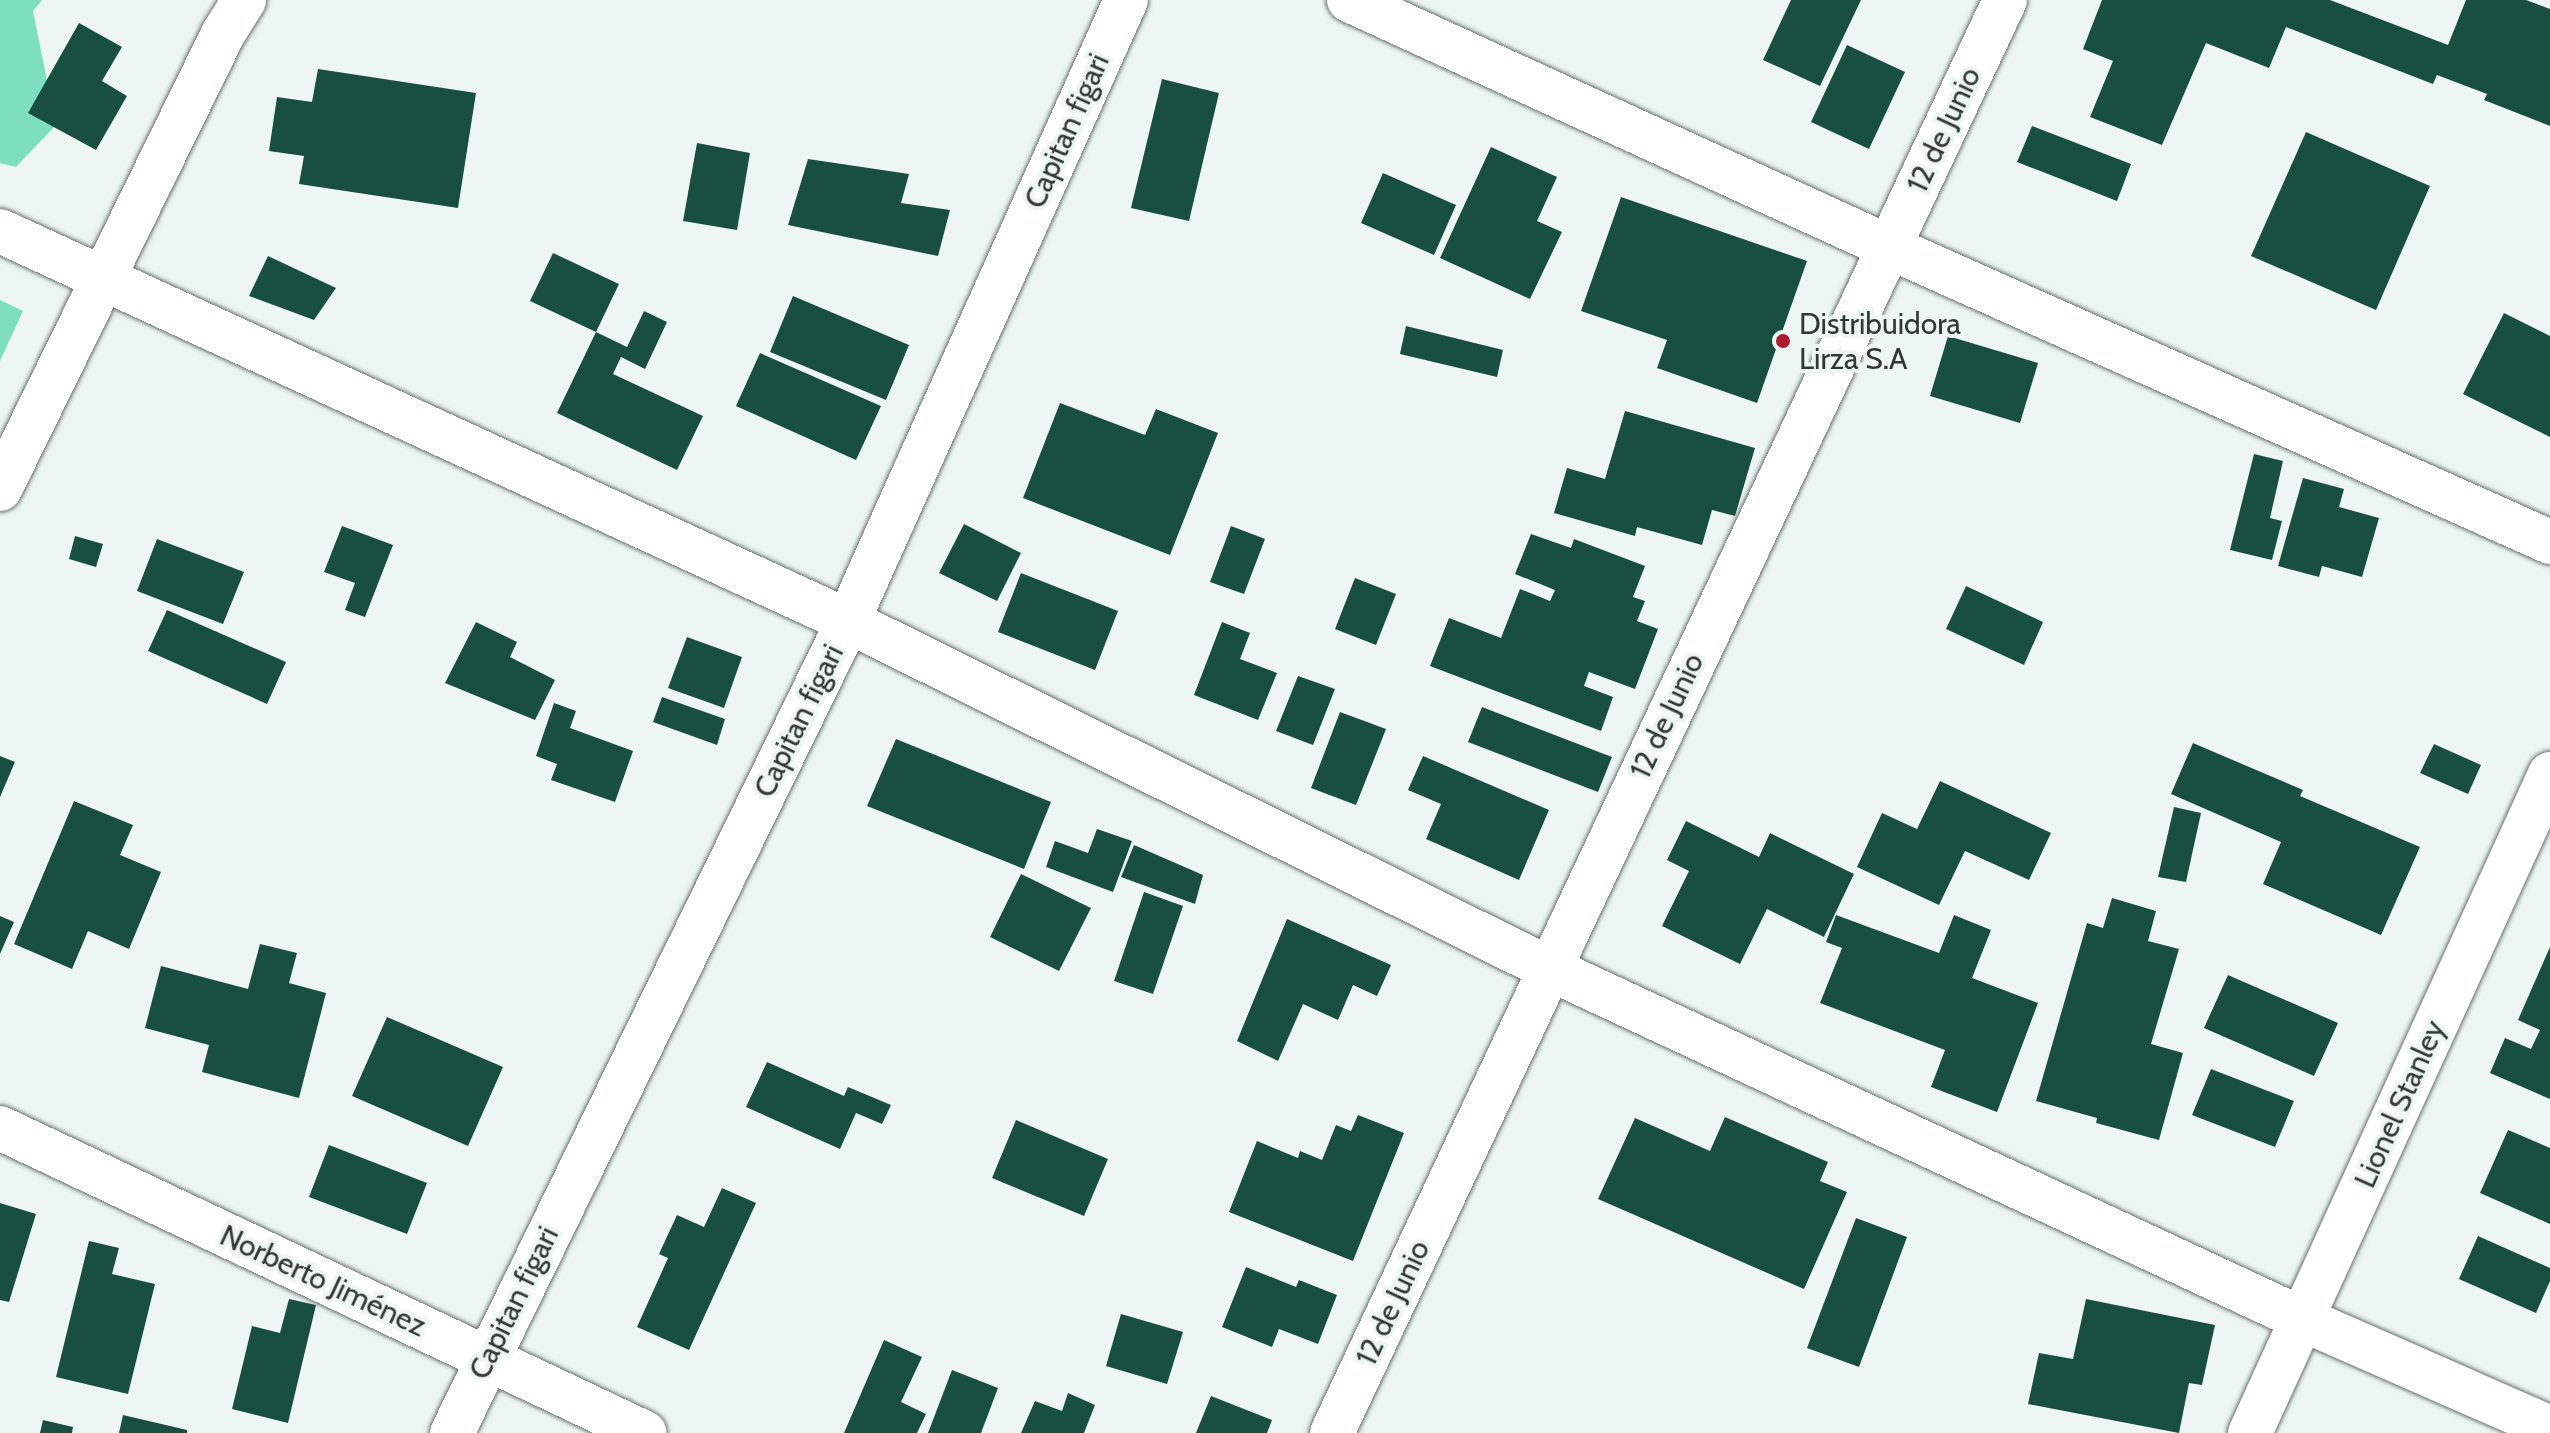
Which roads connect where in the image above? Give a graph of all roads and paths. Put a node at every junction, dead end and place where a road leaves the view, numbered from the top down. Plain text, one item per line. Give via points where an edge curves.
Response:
1 (244, 0) edge
2 (1126, 0) edge
3 (1349, 0) edge
4 (2005, 0) edge
5 (0, 231) edge
6 (1889, 247) junction
7 (105, 281) junction
8 (0, 489) edge
9 (2550, 542) edge
10 (848, 621) junction
11 (2550, 774) edge
12 (1548, 968) junction
13 (0, 1128) edge
14 (2302, 1319) junction
15 (487, 1358) junction
16 (2550, 1428) edge
17 (452, 1433) edge
18 (645, 1433) edge
19 (1332, 1433) edge
20 (2250, 1433) edge

1 - 7 street
2 - 10 street, Capitan figari
3 - 6 street
4 - 6 street, 12 de Junio
5 - 7 street
6 - 9 street
6 - 12 street, 12 de Junio
7 - 8 street
7 - 10 street
10 - 12 street
10 - 15 street, Capitan figari
11 - 14 street, Lionel Stanley
12 - 14 street
12 - 19 street, 12 de Junio
13 - 15 street, Norberto Jiménez
14 - 16 street
14 - 20 street, Lionel Stanley
15 - 17 street, Capitan figari
15 - 18 street, Norberto Jiménez

